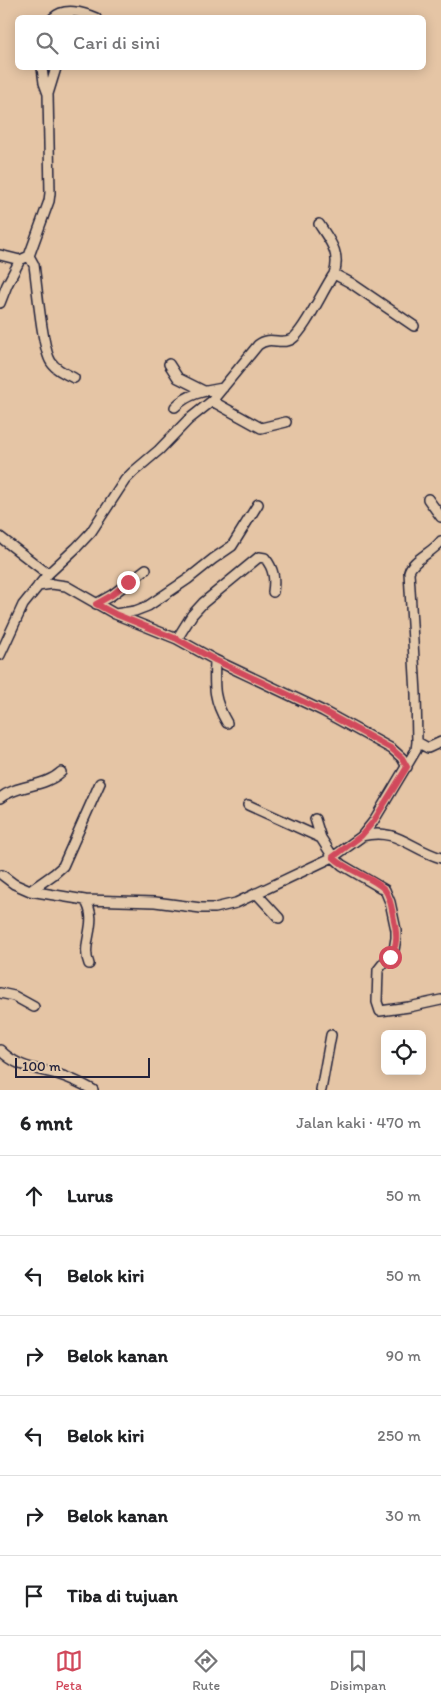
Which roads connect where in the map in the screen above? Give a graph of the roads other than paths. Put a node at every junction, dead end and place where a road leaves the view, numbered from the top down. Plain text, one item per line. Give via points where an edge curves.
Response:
1 (56, 15) edge
2 (88, 15) edge
3 (42, 70) edge
4 (55, 70) edge
5 (48, 94) junction
6 (319, 224) dead end
7 (0, 255) edge
8 (29, 256) junction
9 (20, 260) junction
10 (334, 274) junction
11 (0, 303) edge
12 (414, 326) dead end
13 (169, 364) dead end
14 (74, 378) dead end
15 (223, 388) junction
16 (204, 391) junction
17 (212, 401) junction
18 (175, 408) dead end
19 (286, 422) dead end
20 (428, 499) dead end
21 (258, 504) dead end
22 (441, 517) edge
23 (0, 537) edge
24 (441, 541) edge
25 (146, 569) dead end
26 (48, 574) junction
27 (38, 586) junction
28 (273, 592) dead end
29 (96, 604) junction
30 (115, 614) junction
31 (177, 639) junction
32 (0, 655) edge
33 (215, 660) junction
34 (227, 723) dead end
35 (417, 742) junction
36 (441, 742) edge
37 (407, 767) junction
38 (61, 772) dead end
39 (100, 783) dead end
40 (0, 798) edge
41 (248, 806) dead end
42 (315, 819) dead end
43 (361, 836) junction
44 (321, 838) junction
45 (333, 857) junction
46 (441, 858) edge
47 (1, 875) edge
48 (30, 891) junction
49 (256, 893) junction
50 (85, 900) junction
51 (279, 918) dead end
52 (89, 964) dead end
53 (0, 992) edge
54 (441, 1000) edge
55 (34, 1007) dead end
56 (331, 1035) dead end
57 (0, 1050) edge
58 (93, 1090) edge
59 (321, 1090) edge

1 - 2 street via 70,12
3 - 5 street
4 - 5 street
5 - 8 street via 50,194
6 - 10 street via 336,254
7 - 9 street
8 - 9 street
8 - 14 street via 34,265 50,361
9 - 11 street
10 - 12 street
10 - 15 street via 294,338 262,342
13 - 16 street via 178,378
15 - 16 street
15 - 17 street
16 - 18 street via 188,396
17 - 19 street via 261,428
17 - 26 street via 132,472 91,532
20 - 22 street
21 - 30 street via 230,547 148,606
23 - 26 street
24 - 35 street via 414,563 409,572
25 - 29 street
26 - 27 street
27 - 29 street via 66,586
27 - 32 street via 19,612
28 - 31 street via 272,568 265,558 259,557 203,603
29 - 30 street
30 - 31 street
31 - 33 street
33 - 34 street via 216,700
33 - 37 street via 323,711 383,744 397,752
35 - 36 street via 428,748
35 - 37 street
37 - 43 street
38 - 40 street via 52,780 13,790
39 - 48 street via 63,866
41 - 44 street
42 - 44 street
43 - 45 street
43 - 46 street via 389,834
44 - 45 street
45 - 49 street
45 - 54 street via 385,890 390,902 396,945 378,970 378,1009 382,1012
47 - 48 street
48 - 50 street
49 - 50 street via 236,903 215,908
49 - 51 street
50 - 52 street via 91,912
53 - 55 street
56 - 59 street
57 - 58 street via 20,1065 78,1081

